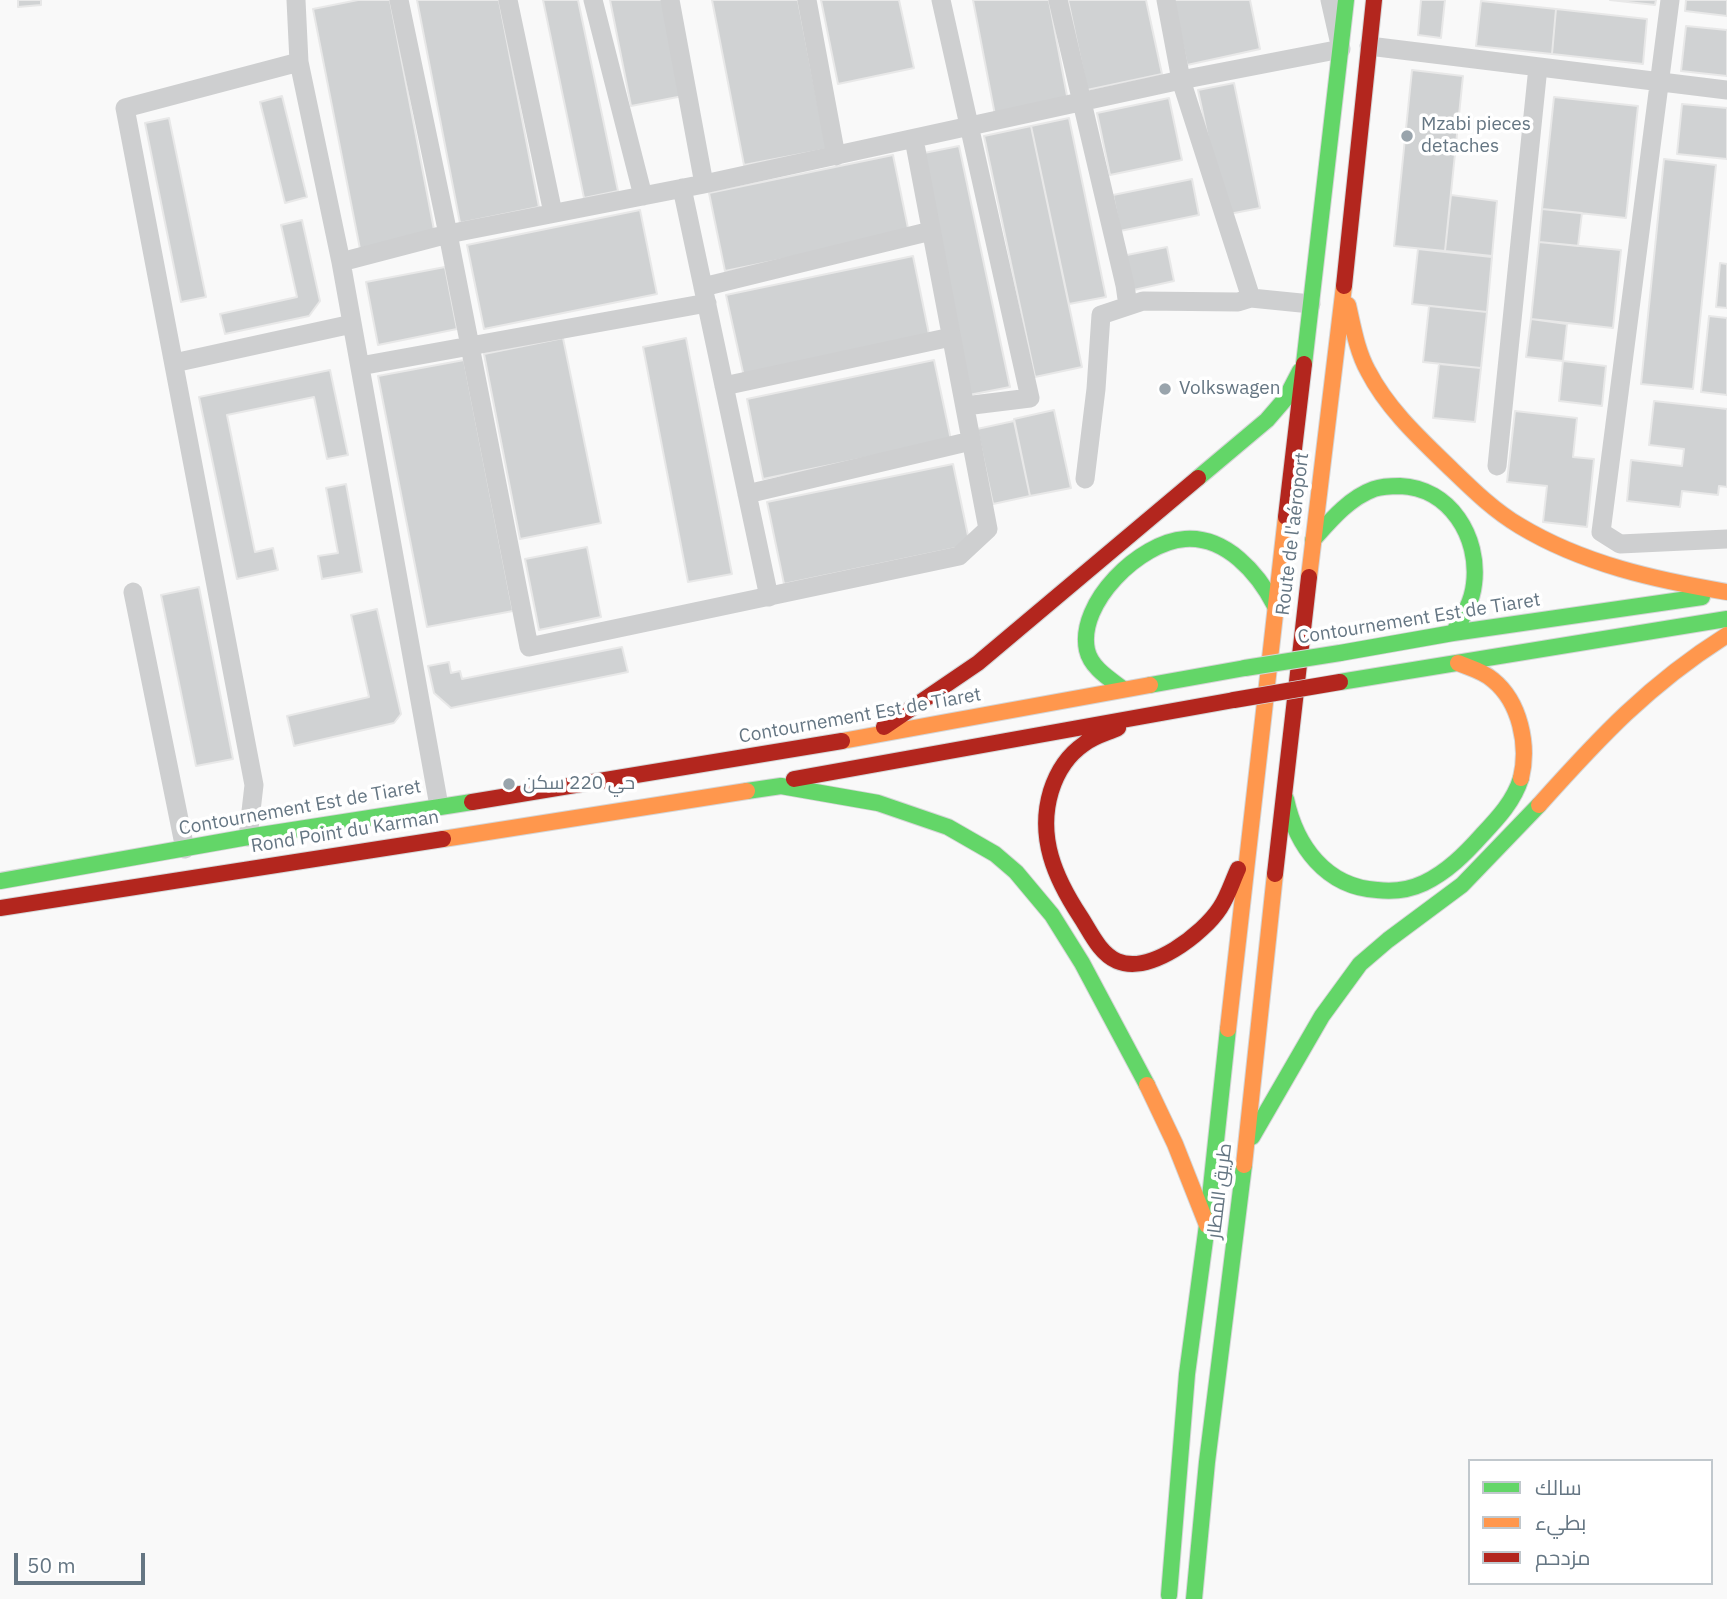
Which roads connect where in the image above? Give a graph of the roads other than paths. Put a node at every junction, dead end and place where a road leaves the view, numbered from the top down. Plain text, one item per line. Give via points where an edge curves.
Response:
1 (296, 0) edge
2 (399, 0) edge
3 (508, 0) edge
4 (593, 0) edge
5 (670, 0) edge
6 (807, 0) edge
7 (941, 0) edge
8 (1058, 0) edge
9 (1166, 0) edge
10 (1330, 0) edge
11 (1346, 0) edge
12 (1374, 0) edge
13 (1670, 0) edge
14 (1369, 46) junction
15 (1341, 48) junction
16 (299, 62) junction
17 (1538, 67) junction
18 (1181, 80) junction
19 (1660, 82) junction
20 (1727, 90) edge
21 (1080, 103) junction
22 (970, 127) junction
23 (914, 139) junction
24 (836, 156) junction
25 (704, 184) junction
26 (682, 188) junction
27 (643, 196) junction
28 (553, 213) junction
29 (931, 231) junction
30 (448, 234) junction
31 (341, 262) junction
32 (1344, 286) junction
33 (705, 295) junction
34 (1251, 298) junction
35 (1311, 304) junction
36 (1128, 306) junction
37 (352, 324) junction
38 (951, 337) junction
39 (469, 345) junction
40 (174, 363) junction
41 (1304, 364) junction
42 (360, 366) junction
43 (724, 386) junction
44 (965, 406) junction
45 (971, 441) junction
46 (1497, 466) dead end
47 (1290, 478) junction
48 (1085, 479) dead end
49 (1320, 481) junction
50 (747, 494) junction
51 (1727, 539) edge
52 (1313, 540) junction
53 (133, 592) dead end
54 (1727, 593) edge
55 (769, 597) junction
56 (1275, 606) junction
57 (1727, 619) edge
58 (1453, 633) junction
59 (1727, 635) edge
60 (1458, 663) junction
61 (1123, 689) junction
62 (1153, 713) junction
63 (870, 736) junction
64 (1284, 788) junction
65 (697, 797) junction
66 (439, 806) junction
67 (248, 837) junction
68 (1250, 842) junction
69 (185, 849) junction
70 (0, 881) edge
71 (0, 908) edge
72 (1247, 1147) junction
73 (1207, 1226) junction
74 (1204, 1247) junction
75 (1233, 1251) junction
76 (1169, 1599) edge
77 (1194, 1599) edge

1 - 16 street
2 - 30 street
3 - 28 street
4 - 27 street
5 - 25 street
6 - 24 street
7 - 22 street
8 - 21 street
9 - 18 street
10 - 15 street
11 - 15 main road, Route de l'aéroport
12 - 14 main road, Route de l'aéroport
13 - 19 street
14 - 17 street
14 - 32 main road, Route de l'aéroport
15 - 18 street
15 - 35 main road, Route de l'aéroport
16 - 31 street
16 - 40 street via 125,108
17 - 19 street
17 - 46 street
18 - 21 street
18 - 34 street
19 - 20 street
19 - 51 street via 1601,532 1620,544
21 - 22 street
21 - 36 street
22 - 23 street
22 - 44 street via 1030,398
23 - 24 street
23 - 29 street
24 - 25 street
25 - 26 street
26 - 27 street
26 - 33 street
27 - 28 street
28 - 30 street
29 - 33 street
29 - 38 street
30 - 31 street
30 - 39 street
31 - 37 street
32 - 49 main road, Route de l'aéroport
32 - 54 main road via 1367,370 1393,409 1471,488 1519,525 1569,551 1643,576
33 - 39 street
33 - 43 street
34 - 35 street
34 - 36 street via 1238,302 1143,301
35 - 41 main road, Route de l'aéroport
36 - 48 street via 1101,315
37 - 40 street
37 - 42 street
38 - 43 street
38 - 44 street
39 - 42 street
39 - 55 street via 528,647
40 - 67 street via 254,785
41 - 47 main road, Route de l'aéroport
41 - 63 main road via 1286,398 1267,420 978,663
42 - 66 street
43 - 50 street
44 - 45 street
45 - 50 street
45 - 55 street via 988,529 959,556
47 - 49 main road
47 - 56 main road, Route de l'aéroport
49 - 52 main road, Route de l'aéroport
50 - 55 street
52 - 58 main road via 1342,509 1384,486 1412,486 1436,495 1466,527 1474,551 1469,605
52 - 64 main road, Route de l'aéroport
53 - 69 street
54 - 58 main road, Contournement Est de Tiaret
56 - 61 main road via 1259,577 1210,542 1184,539 1160,546 1105,587 1085,631 1086,650 1094,666
56 - 68 main road, Route de l'aéroport
57 - 60 main road
58 - 61 main road, Contournement Est de Tiaret, bridge
59 - 72 main road via 1669,672 1619,717 1460,887 1400,930 1350,976
60 - 62 main road, bridge
60 - 64 main road via 1498,684 1521,726 1525,758 1518,787 1502,814 1464,857 1439,876 1415,888 1389,893 1334,880 1297,835
61 - 63 main road, Contournement Est de Tiaret
62 - 65 main road
62 - 68 main road via 1080,746 1060,769 1047,800 1044,834 1050,859 1064,892 1100,950 1118,962 1141,965 1198,933 1220,909
63 - 66 main road, Contournement Est de Tiaret
64 - 72 main road, طريق المطار
65 - 71 main road, Rond Point du Karman
65 - 73 main road via 782,786 824,791 929,819 971,838 1005,863 1028,883 1074,949 1164,1119
66 - 67 main road, Contournement Est de Tiaret
67 - 69 main road, Contournement Est de Tiaret
68 - 73 main road, طريق المطار
69 - 70 main road, Contournement Est de Tiaret
72 - 75 main road, طريق المطار
73 - 74 main road, طريق المطار
74 - 75 main road
74 - 76 main road, طريق المطار via 1187,1374
75 - 77 main road, طريق المطار

